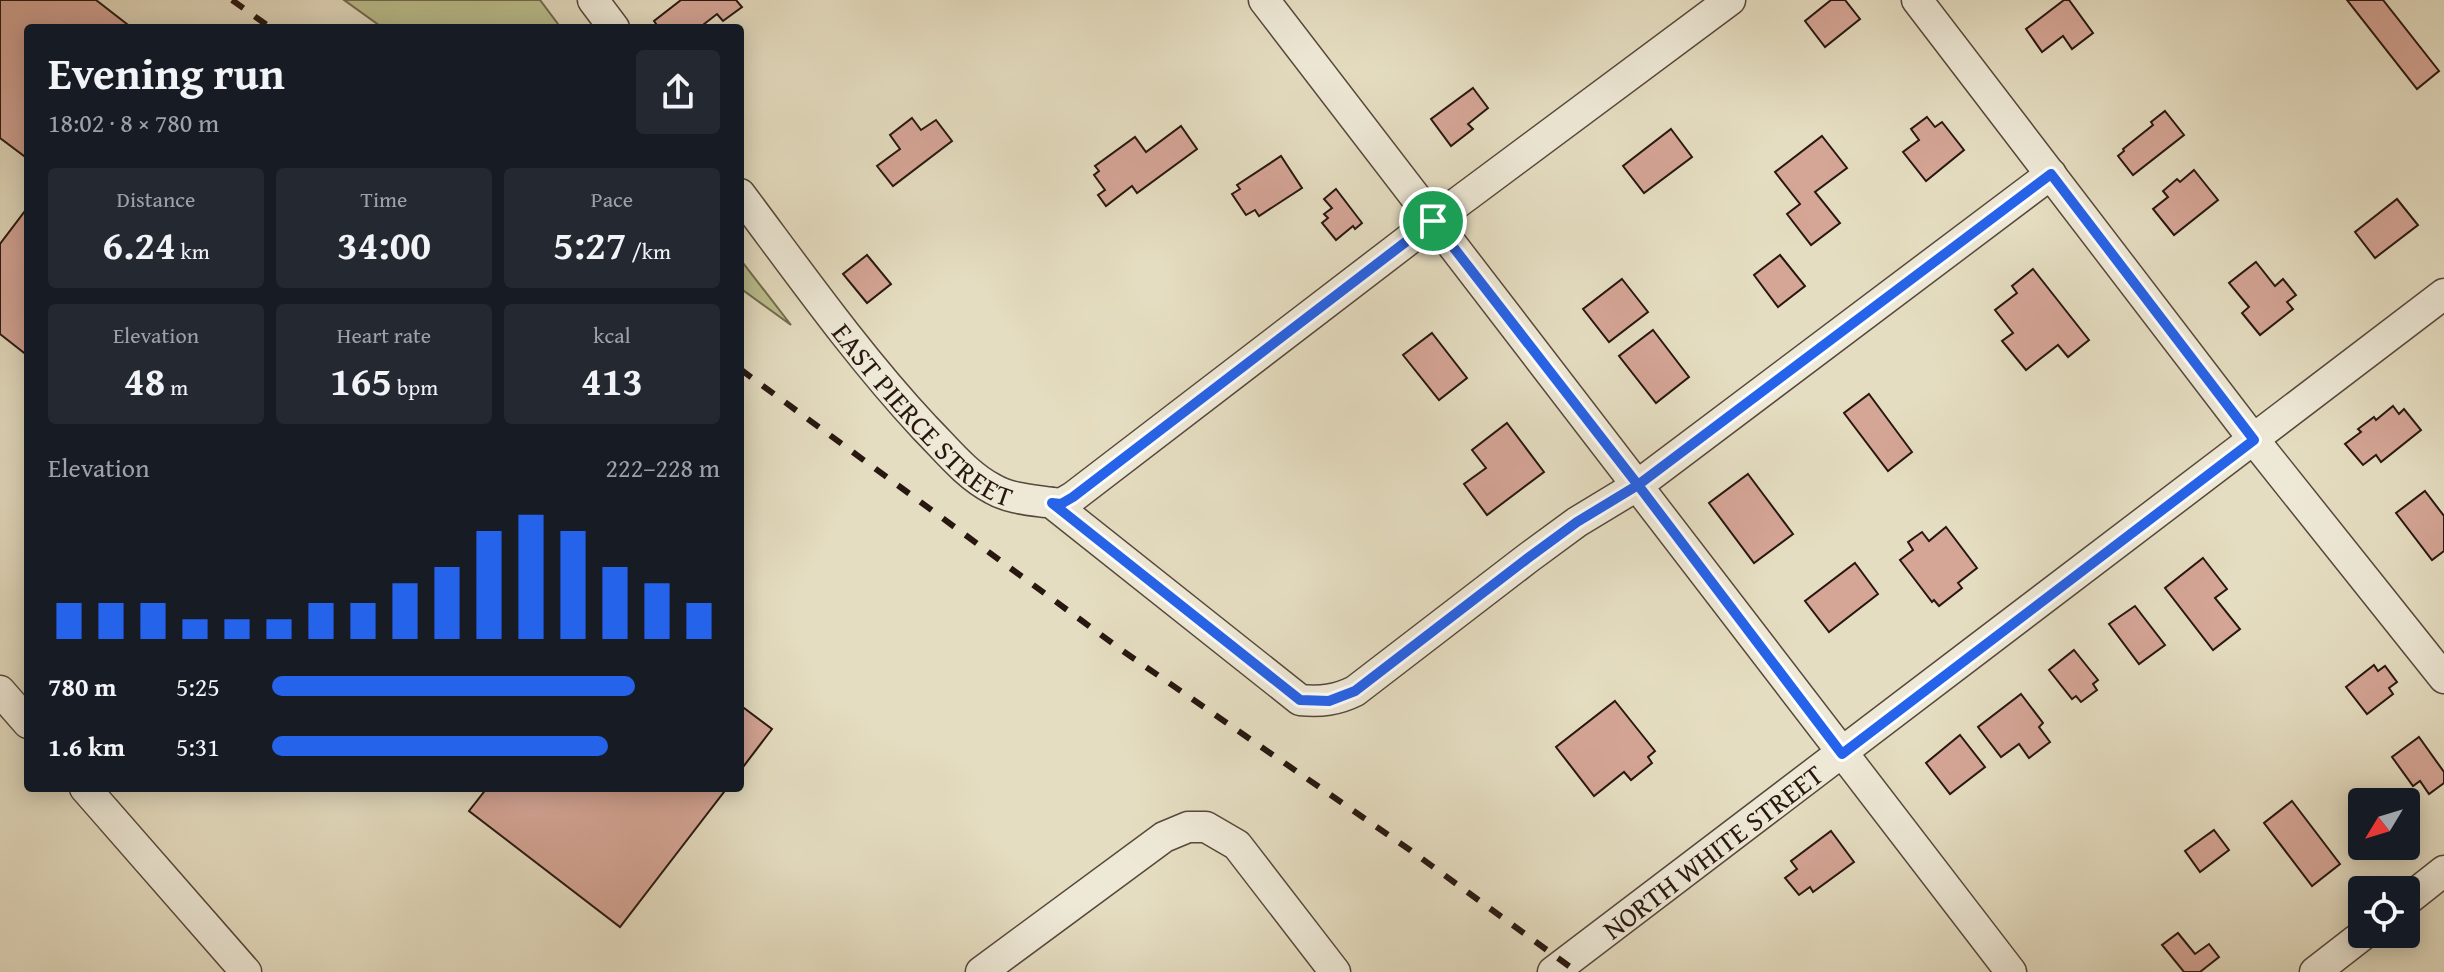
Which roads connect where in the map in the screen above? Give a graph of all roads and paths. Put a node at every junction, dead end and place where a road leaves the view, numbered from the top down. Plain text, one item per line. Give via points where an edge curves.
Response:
1 (593, 0) edge
2 (1264, 0) edge
3 (1730, 0) edge
4 (1917, 0) edge
5 (611, 24) edge
6 (2051, 174) junction
7 (744, 199) edge
8 (1433, 221) junction
9 (2444, 294) edge
10 (2254, 440) junction
11 (1638, 485) junction
12 (1052, 503) junction
13 (2444, 678) edge
14 (1, 693) edge
15 (24, 719) edge
16 (1842, 754) junction
17 (88, 792) edge
18 (2444, 871) edge
19 (2420, 890) edge
20 (2348, 946) edge
21 (246, 972) edge
22 (981, 972) edge
23 (1335, 972) edge
24 (1553, 972) edge
25 (2011, 972) edge
26 (2315, 972) edge

1 - 5 street
2 - 8 street
3 - 8 street
4 - 6 street
6 - 10 street
6 - 11 street
7 - 12 street, EAST PIERCE STREET via 861,355 954,458 993,489
8 - 11 street
8 - 12 street via 1073,497
9 - 10 street, NORTH WHITE STREET
10 - 13 street
10 - 16 street, NORTH WHITE STREET
11 - 12 street, EAST PIERCE STREET via 1577,522 1355,691 1329,701 1300,700
11 - 16 street
14 - 15 street
16 - 24 street, NORTH WHITE STREET
16 - 25 street
17 - 21 street
18 - 19 street
20 - 26 street
22 - 23 street via 1164,837 1188,827 1206,827 1237,845

